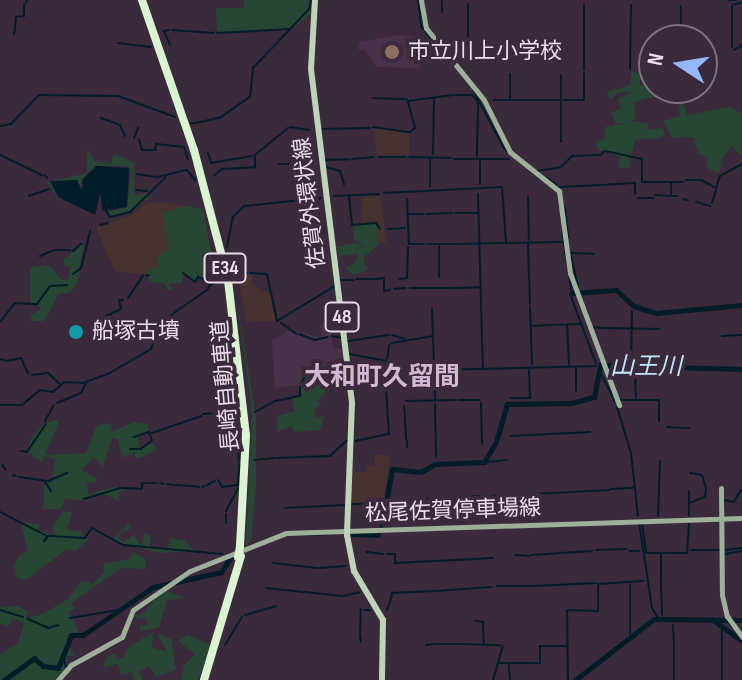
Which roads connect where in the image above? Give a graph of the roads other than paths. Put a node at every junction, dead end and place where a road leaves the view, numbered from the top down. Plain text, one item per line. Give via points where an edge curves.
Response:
1 (143, 0) edge
2 (315, 0) edge
3 (421, 0) edge
4 (619, 405) dead end
5 (721, 488) dead end
6 (721, 518) junction
7 (742, 518) edge
8 (347, 530) junction
9 (742, 637) edge
10 (58, 680) edge
11 (202, 680) edge
12 (382, 680) edge

1 - 11 highway, 長崎自動車道 / E34 via 194,150 228,280 246,435 241,551
2 - 8 main road, 佐賀外環状線 / 48 via 311,69 352,403
3 - 4 main road via 426,28 484,100 510,152 559,191 576,292
5 - 6 main road
6 - 7 main road, 松尾佐賀停車場線
6 - 8 main road, 松尾佐賀停車場線
6 - 9 main road via 728,618
8 - 10 main road, 松尾佐賀停車場線 via 280,535 205,563 133,610 122,637 71,665
8 - 12 main road, 佐賀外環状線 / 48 via 354,571 383,620

